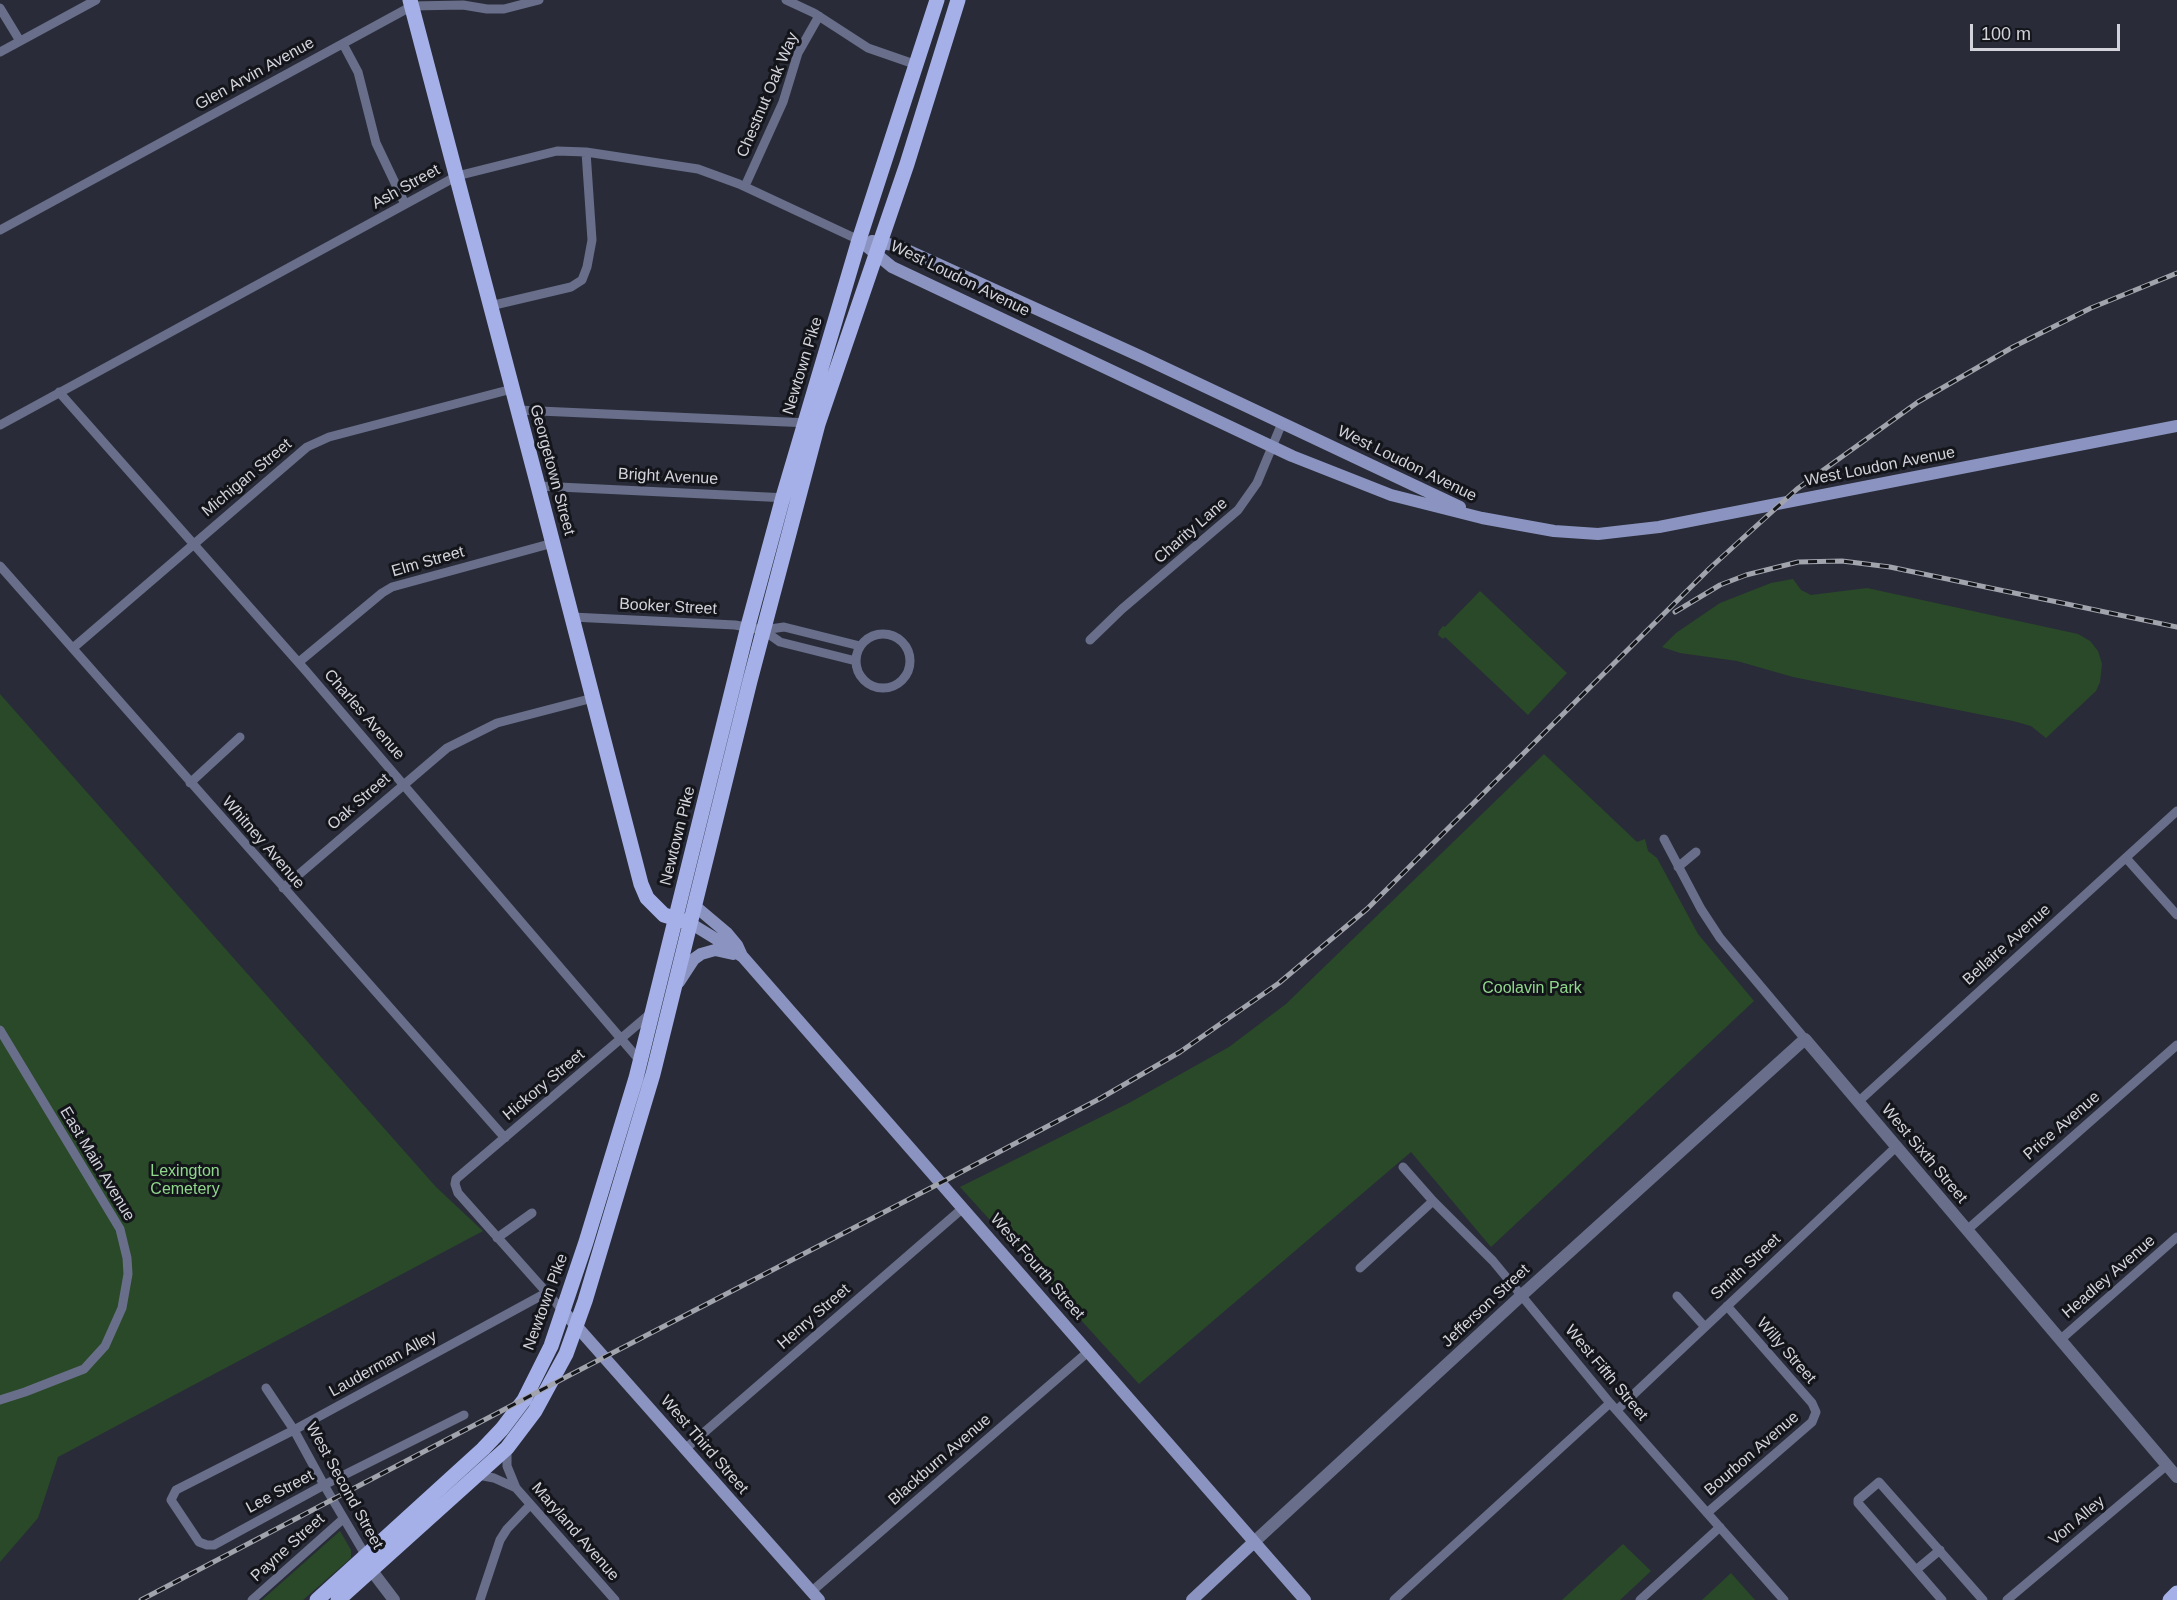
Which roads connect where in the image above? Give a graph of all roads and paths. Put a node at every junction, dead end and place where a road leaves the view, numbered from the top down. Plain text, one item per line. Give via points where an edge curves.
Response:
1 (96, 0) edge
2 (539, 0) edge
3 (786, 0) edge
4 (937, 0) edge
5 (958, 0) edge
6 (411, 3) edge
7 (472, 3) edge
8 (0, 8) edge
9 (819, 16) junction
10 (20, 41) junction
11 (343, 44) junction
12 (0, 52) edge
13 (917, 65) junction
14 (586, 152) junction
15 (457, 176) junction
16 (745, 186) junction
17 (405, 204) junction
18 (0, 230) edge
19 (859, 240) junction
20 (878, 249) junction
21 (490, 306) junction
22 (512, 389) junction
23 (59, 392) junction
24 (517, 410) junction
25 (811, 423) junction
26 (1282, 423) junction
27 (0, 425) edge
28 (2177, 426) edge
29 (1272, 446) junction
30 (538, 486) junction
31 (790, 498) junction
32 (1482, 518) junction
33 (553, 543) junction
34 (193, 544) junction
35 (0, 566) edge
36 (572, 617) junction
37 (756, 628) junction
38 (1090, 640) dead end
39 (860, 646) junction
40 (73, 648) junction
41 (856, 661) junction
42 (299, 662) junction
43 (593, 698) junction
44 (240, 737) dead end
45 (190, 783) junction
46 (403, 784) junction
47 (2177, 811) edge
48 (1664, 839) dead end
49 (1696, 852) dead end
50 (2126, 858) junction
51 (1678, 867) junction
52 (283, 888) junction
53 (695, 906) junction
54 (2177, 915) edge
55 (683, 921) junction
56 (742, 957) junction
57 (675, 988) junction
58 (655, 1009) junction
59 (0, 1030) edge
60 (621, 1039) junction
61 (1805, 1040) junction
62 (2177, 1045) edge
63 (640, 1062) junction
64 (1858, 1102) junction
65 (505, 1138) junction
66 (1896, 1147) junction
67 (1403, 1167) dead end
68 (1434, 1201) junction
69 (963, 1208) junction
70 (532, 1213) dead end
71 (1967, 1230) junction
72 (2177, 1237) edge
73 (496, 1238) junction
74 (1359, 1268) dead end
75 (546, 1293) junction
76 (1522, 1295) junction
77 (1677, 1296) dead end
78 (1727, 1306) junction
79 (564, 1312) junction
80 (577, 1326) junction
81 (1704, 1327) junction
82 (2060, 1340) junction
83 (1089, 1351) junction
84 (266, 1388) dead end
85 (0, 1400) edge
86 (1614, 1406) junction
87 (464, 1415) dead end
88 (1815, 1418) joint
89 (294, 1430) junction
90 (507, 1448) junction
91 (685, 1449) junction
92 (2167, 1465) junction
93 (478, 1475) junction
94 (2177, 1477) edge
95 (324, 1485) junction
96 (516, 1488) junction
97 (530, 1505) junction
98 (1707, 1513) junction
99 (343, 1519) junction
100 (1720, 1527) junction
101 (1254, 1542) junction
102 (207, 1545) joint
103 (1940, 1550) junction
104 (369, 1563) junction
105 (1916, 1570) junction
106 (2177, 1593) edge
107 (815, 1596) edge
108 (252, 1600) edge
109 (317, 1600) edge
110 (338, 1600) edge
111 (394, 1600) edge
112 (480, 1600) edge
113 (615, 1600) edge
114 (1192, 1600) edge
115 (1305, 1600) edge
116 (1394, 1600) edge
117 (1640, 1600) edge
118 (1784, 1600) edge
119 (1942, 1600) edge
120 (1983, 1600) edge
121 (2007, 1600) edge
122 (2169, 1600) edge

1 - 10 street
2 - 7 street, Glen Arvin Avenue via 504,9
3 - 9 street
4 - 13 main road, Newtown Pike
5 - 20 main road, Newtown Pike
6 - 7 street, Glen Arvin Avenue
6 - 11 street, Glen Arvin Avenue
6 - 15 main road, Georgetown Street
8 - 10 street
9 - 13 street via 868,48
9 - 16 street, Chestnut Oak Way via 798,53 783,102
10 - 12 street
11 - 17 street via 358,72 376,143
11 - 18 street, Glen Arvin Avenue
13 - 19 main road, Newtown Pike
14 - 15 street, Ash Street via 557,151
14 - 16 street, Ash Street via 683,166
14 - 21 street via 592,240 582,280 571,287
15 - 17 street, Ash Street
15 - 21 main road, Georgetown Street
16 - 19 street, Ash Street
17 - 23 street, Ash Street
19 - 20 main road, West Loudon Avenue
19 - 25 main road, Newtown Pike
20 - 25 main road, Newtown Pike
20 - 26 main road, West Loudon Avenue via 898,246
20 - 29 main road, West Loudon Avenue via 892,267
21 - 22 main road, Georgetown Street
22 - 24 main road, Georgetown Street
22 - 34 street, Michigan Street via 316,441
23 - 27 street, Ash Street
23 - 34 street, Charles Avenue
24 - 25 street
24 - 30 main road, Georgetown Street
25 - 31 main road, Newtown Pike
26 - 29 street, Charity Lane
26 - 32 main road, West Loudon Avenue
28 - 32 main road, West Loudon Avenue via 1625,531 1560,532
29 - 32 main road, West Loudon Avenue via 1390,495
29 - 38 street, Charity Lane via 1257,483 1238,510
30 - 31 street, Bright Avenue
30 - 33 main road, Georgetown Street
31 - 37 main road, Newtown Pike
33 - 36 main road, Georgetown Street
33 - 42 street, Elm Street via 392,587
34 - 40 street, Michigan Street
34 - 42 street, Charles Avenue
35 - 40 street, Whitney Avenue
36 - 37 street, Booker Street
36 - 43 main road, Georgetown Street
37 - 39 street, Booker Street via 784,627
37 - 41 street via 780,642
37 - 53 main road, Newtown Pike
37 - 55 main road, Newtown Pike
39 - 41 street
39 - 41 street via 881,634 898,639 909,654 907,672 894,685 876,687 864,680
40 - 45 street, Whitney Avenue
42 - 46 street, Charles Avenue
43 - 46 street, Oak Street via 477,731 447,748
43 - 55 main road, Georgetown Street via 640,884 664,915
44 - 45 street
45 - 52 street, Whitney Avenue
46 - 52 street, Oak Street
46 - 60 street, Charles Avenue
47 - 50 street, Bellaire Avenue
48 - 51 street, West Sixth Street
49 - 51 street
50 - 54 street
50 - 64 street, Bellaire Avenue
51 - 61 street, West Sixth Street via 1720,938
52 - 65 street, Whitney Avenue
53 - 55 main road, Newtown Pike
53 - 56 main road, West Fourth Street via 727,933
55 - 56 main road, West Fourth Street
55 - 57 main road, Newtown Pike
55 - 58 main road, Newtown Pike
56 - 57 main road via 715,950 701,954
56 - 69 main road, West Fourth Street
57 - 80 main road, Newtown Pike via 633,1144
58 - 60 street, Hickory Street
58 - 63 main road, Newtown Pike
59 - 85 street, East Main Avenue via 120,1229 128,1274 122,1308 105,1346 84,1369
60 - 63 street, Charles Avenue
60 - 65 street, Hickory Street
61 - 64 street, West Sixth Street
61 - 76 street, Jefferson Street
62 - 71 street, Price Avenue
63 - 79 main road, Newtown Pike
64 - 66 street, West Sixth Street
65 - 73 street, Hickory Street via 456,1179 455,1185
66 - 71 street, West Sixth Street
66 - 78 street, Smith Street
67 - 68 street, West Fifth Street
68 - 74 street
68 - 76 street, West Fifth Street
69 - 83 main road, West Fourth Street
69 - 91 street, Henry Street
70 - 73 street
71 - 82 street, West Sixth Street
72 - 82 street, Headley Avenue
73 - 75 street
75 - 79 street
75 - 89 street, Lauderman Alley
76 - 86 street, West Fifth Street
76 - 101 street, Jefferson Street
77 - 81 street
78 - 81 street, Smith Street
78 - 88 street, Willy Street via 1812,1403
79 - 80 main road, West Third Street
79 - 104 main road, Newtown Pike via 535,1380 502,1429
80 - 90 main road, Newtown Pike via 549,1388
80 - 91 main road, West Third Street
81 - 86 street, Smith Street
82 - 92 street, West Sixth Street
83 - 101 main road, West Fourth Street
83 - 107 street, Blackburn Avenue
84 - 89 street, West Second Street
86 - 98 street, West Fifth Street
86 - 116 street, Smith Street
87 - 95 street, Lee Street
88 - 98 street, Bourbon Avenue
89 - 95 street, West Second Street
89 - 102 street, Lauderman Alley via 172,1495 171,1500 195,1538
90 - 93 main road, Newtown Pike
90 - 96 street, Maryland Avenue via 507,1466
91 - 107 main road, West Third Street
92 - 94 street, West Sixth Street
92 - 121 street, Von Alley
93 - 96 street
93 - 104 main road, Newtown Pike
95 - 99 street, West Second Street
95 - 102 street, Lee Street
96 - 97 street, Maryland Avenue
97 - 112 street via 500,1540
97 - 113 street, Maryland Avenue
98 - 100 street, West Fifth Street
99 - 104 street, West Second Street
99 - 108 street, Payne Street
100 - 117 street
100 - 118 street, West Fifth Street
101 - 114 main road, Jefferson Street
101 - 115 main road, West Fourth Street
103 - 105 street
103 - 105 street via 1879,1482 1858,1503
103 - 120 street
104 - 109 main road, Newtown Pike
104 - 110 main road, Newtown Pike
104 - 111 street, West Second Street
105 - 119 street
106 - 122 main road

